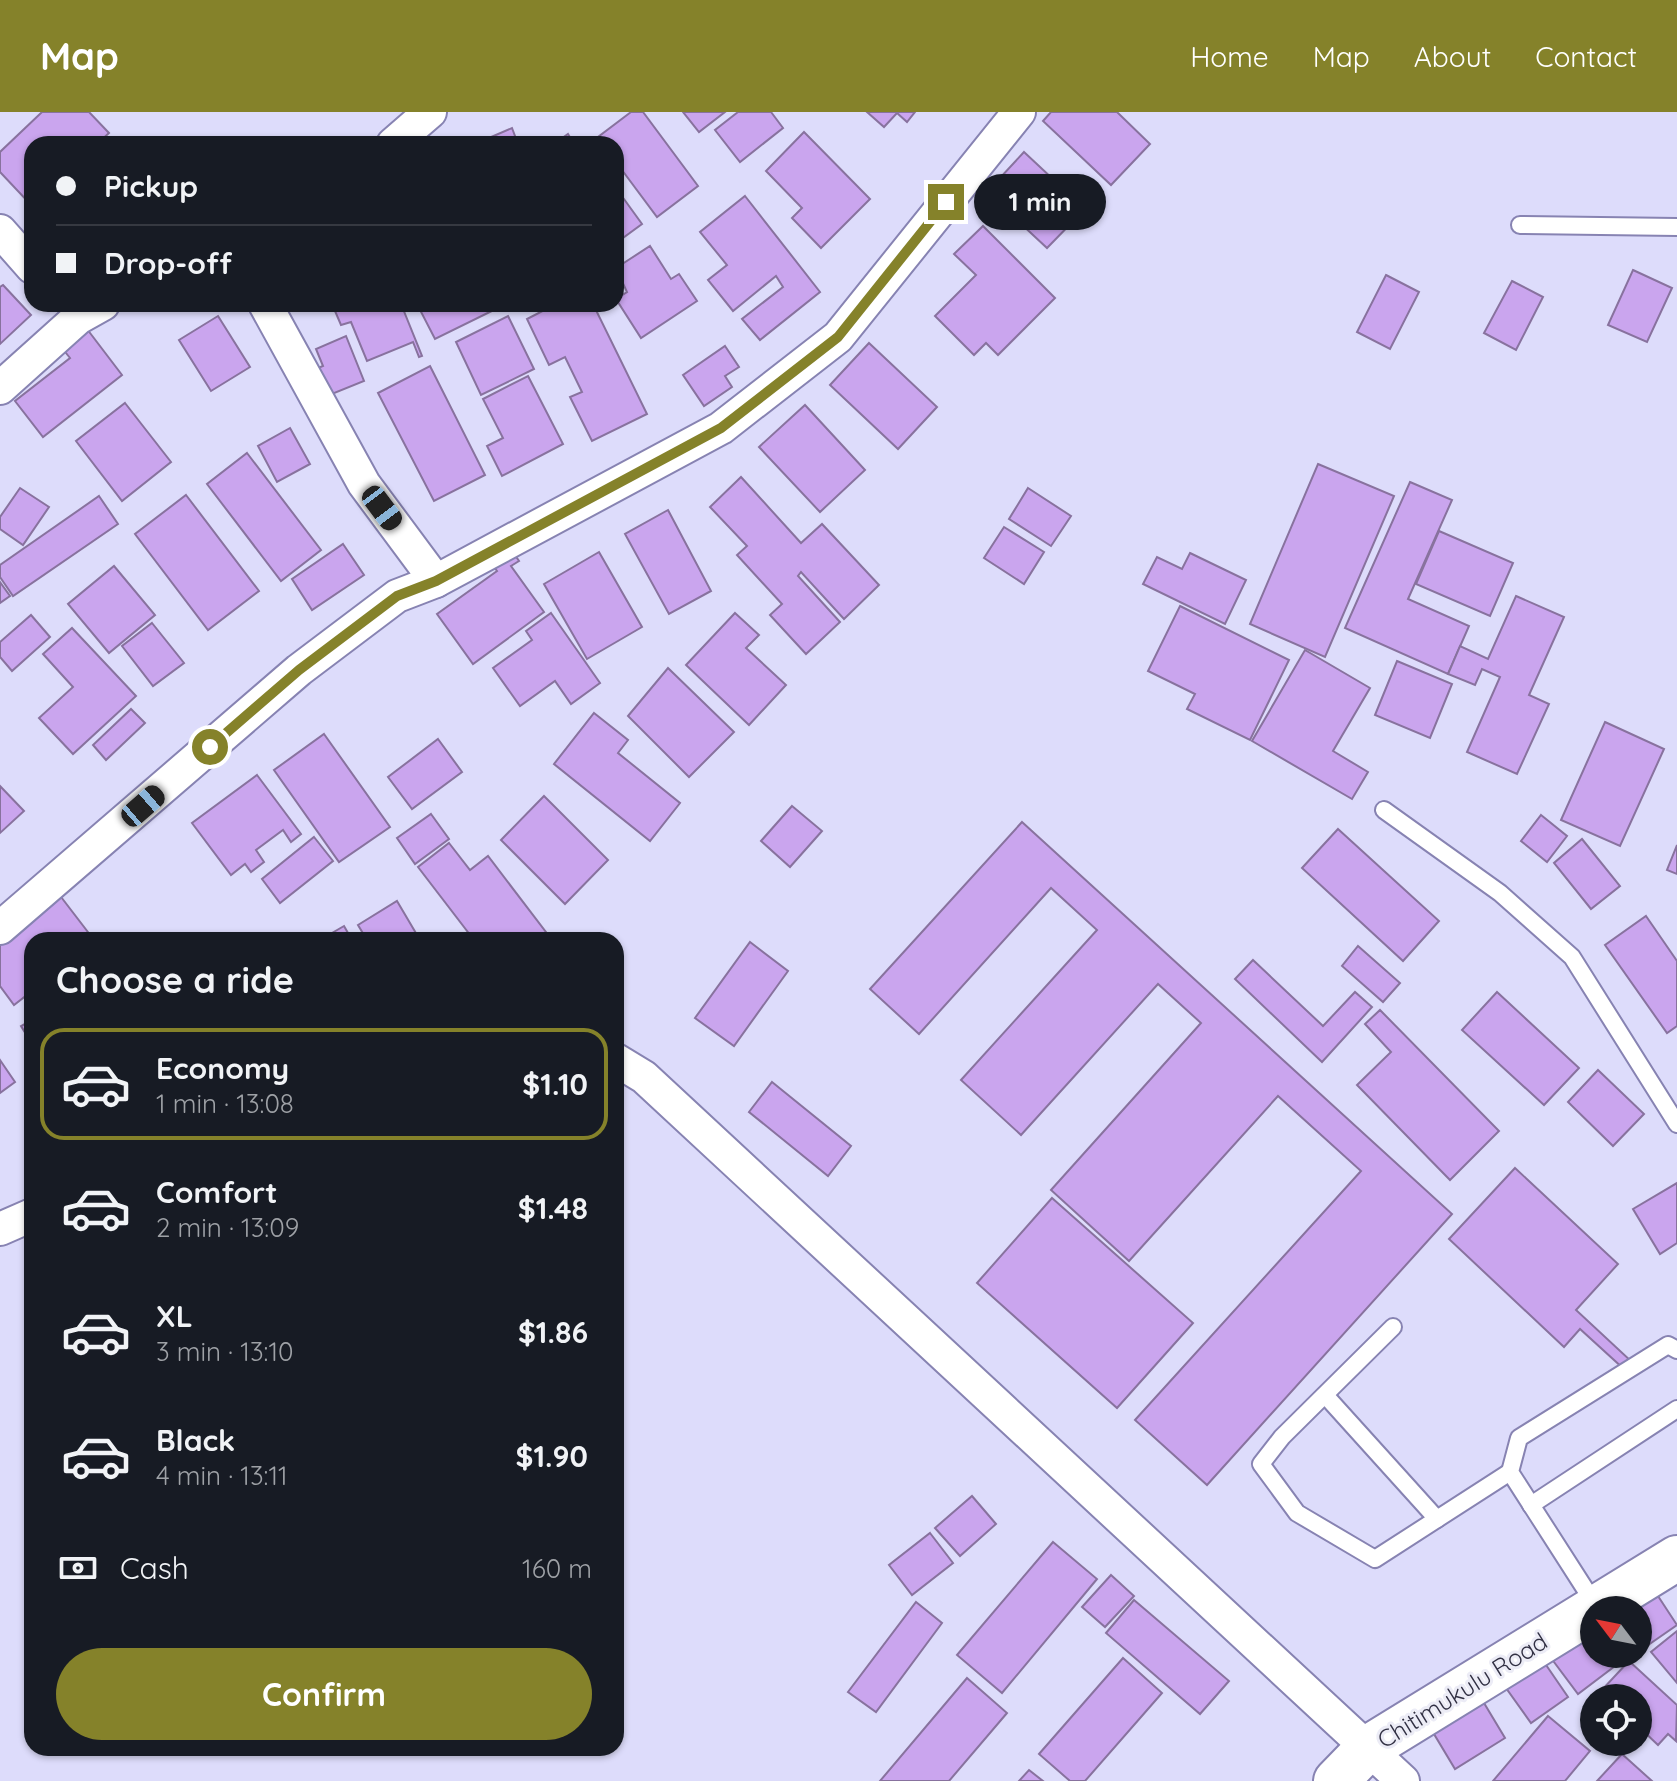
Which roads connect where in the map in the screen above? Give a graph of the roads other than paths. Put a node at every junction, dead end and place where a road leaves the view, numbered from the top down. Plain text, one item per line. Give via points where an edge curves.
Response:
1 (430, 112) edge
2 (1019, 112) edge
3 (402, 136) edge
4 (1520, 225) dead end
5 (1677, 227) edge
6 (0, 231) edge
7 (24, 258) edge
8 (79, 312) edge
9 (269, 312) edge
10 (0, 388) edge
11 (436, 581) junction
12 (1384, 810) dead end
13 (0, 928) edge
14 (624, 1065) edge
15 (1677, 1124) edge
16 (24, 1218) edge
17 (0, 1229) edge
18 (1393, 1327) dead end
19 (1677, 1350) edge
20 (1325, 1395) junction
21 (1677, 1409) edge
22 (1510, 1472) junction
23 (1531, 1505) junction
24 (1437, 1519) junction
25 (1677, 1558) edge
26 (1589, 1596) edge
27 (1614, 1596) edge
28 (1580, 1617) edge
29 (1368, 1748) junction
30 (1336, 1781) edge
31 (1403, 1781) edge

1 - 3 street
2 - 11 street via 838,337 721,428
4 - 5 lane
6 - 7 street
8 - 10 street
9 - 11 street via 364,484
11 - 13 street via 397,596 299,670
12 - 15 lane via 1500,893 1572,957
14 - 29 street via 644,1077
16 - 17 street
18 - 20 lane
19 - 22 lane via 1668,1345 1519,1438
20 - 24 lane
20 - 24 lane via 1261,1464 1297,1513 1375,1559
21 - 23 lane
22 - 23 lane
22 - 24 lane
23 - 26 lane
25 - 27 street, Chitimukulu Road
28 - 29 street, Chitimukulu Road
29 - 30 street, Chitimukulu Road
29 - 31 street

